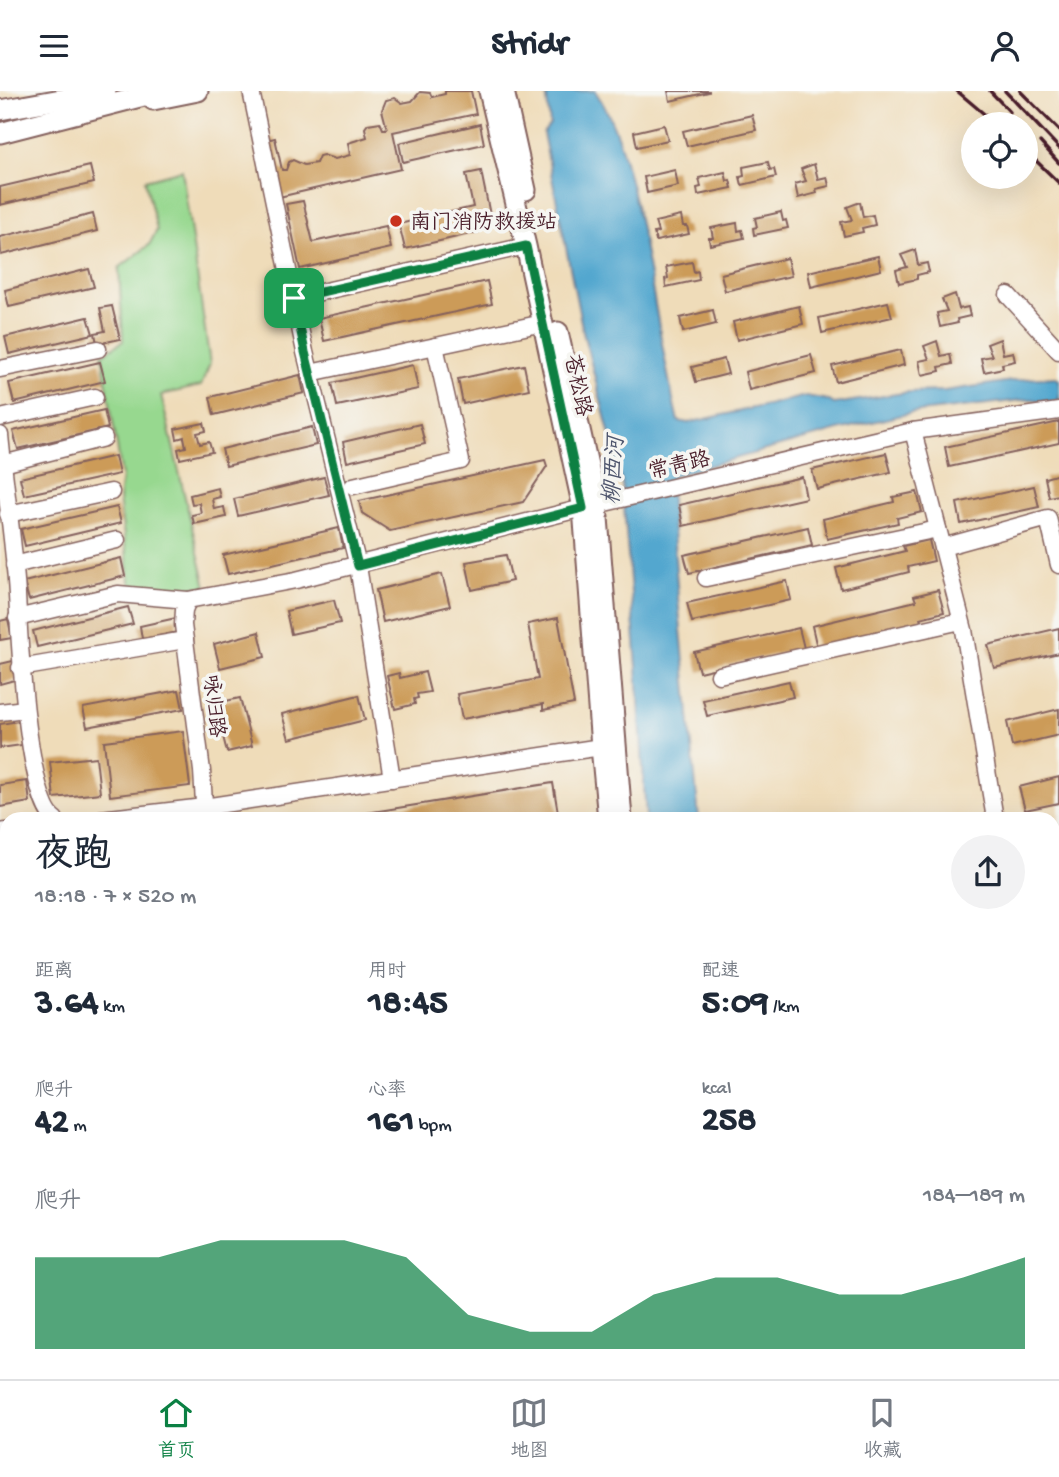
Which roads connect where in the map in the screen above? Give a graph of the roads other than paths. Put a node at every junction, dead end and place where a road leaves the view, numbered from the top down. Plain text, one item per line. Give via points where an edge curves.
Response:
1 (106, 91) edge
2 (163, 91) edge
3 (198, 91) edge
4 (251, 91) edge
5 (489, 91) edge
6 (504, 91) edge
7 (86, 94) edge
8 (0, 110) edge
9 (69, 115) junction
10 (0, 133) edge
11 (526, 246) junction
12 (1008, 295) dead end
13 (294, 298) junction
14 (543, 323) junction
15 (435, 346) junction
16 (98, 349) dead end
17 (1059, 351) edge
18 (0, 369) edge
19 (310, 373) junction
20 (95, 397) dead end
21 (1059, 411) edge
22 (0, 418) edge
23 (913, 431) junction
24 (0, 435) edge
25 (104, 438) dead end
26 (2, 459) edge
27 (353, 486) dead end
28 (111, 492) dead end
29 (595, 505) junction
30 (5, 506) edge
31 (938, 529) junction
32 (117, 540) dead end
33 (6, 547) edge
34 (943, 547) junction
35 (14, 565) junction
36 (1059, 565) edge
37 (358, 566) junction
38 (706, 578) dead end
39 (188, 600) junction
40 (17, 601) junction
41 (0, 606) edge
42 (17, 618) junction
43 (961, 621) junction
44 (185, 640) junction
45 (20, 668) junction
46 (719, 675) dead end
47 (25, 709) junction
48 (0, 712) edge
49 (601, 747) junction
50 (392, 779) junction
51 (48, 812) edge
52 (204, 812) edge
53 (210, 812) edge
54 (607, 812) edge
55 (621, 812) edge
56 (994, 812) edge

1 - 7 main road
2 - 9 main road
3 - 9 main road
4 - 13 street
5 - 11 main road, 苍松路
6 - 29 main road, 苍松路
7 - 8 main road
9 - 10 main road
11 - 13 street
11 - 14 main road, 苍松路
12 - 17 street
13 - 19 street
14 - 15 street
14 - 29 main road, 苍松路
15 - 19 street
15 - 27 street via 461,461
16 - 18 street
19 - 37 street
20 - 22 street
21 - 23 street, 常青路
23 - 29 street, 常青路
23 - 31 street
24 - 26 street
25 - 26 street
26 - 30 street
28 - 30 street
29 - 37 street, 常青路
29 - 49 main road, 苍松路
29 - 55 main road, 苍松路
30 - 33 street
31 - 34 street
31 - 38 street
32 - 35 street
33 - 35 street
34 - 36 street via 1048,518
34 - 43 street
35 - 40 street
37 - 39 street, 常青路
37 - 50 street
39 - 42 street, 常青路 via 118,594
39 - 44 street, 咏归路
40 - 41 street
40 - 42 street
42 - 45 street
43 - 46 street
43 - 56 street
44 - 45 street
44 - 52 street, 咏归路
45 - 47 street
47 - 48 street
47 - 51 street via 42,803
49 - 50 street
49 - 54 main road, 苍松路
50 - 53 street

